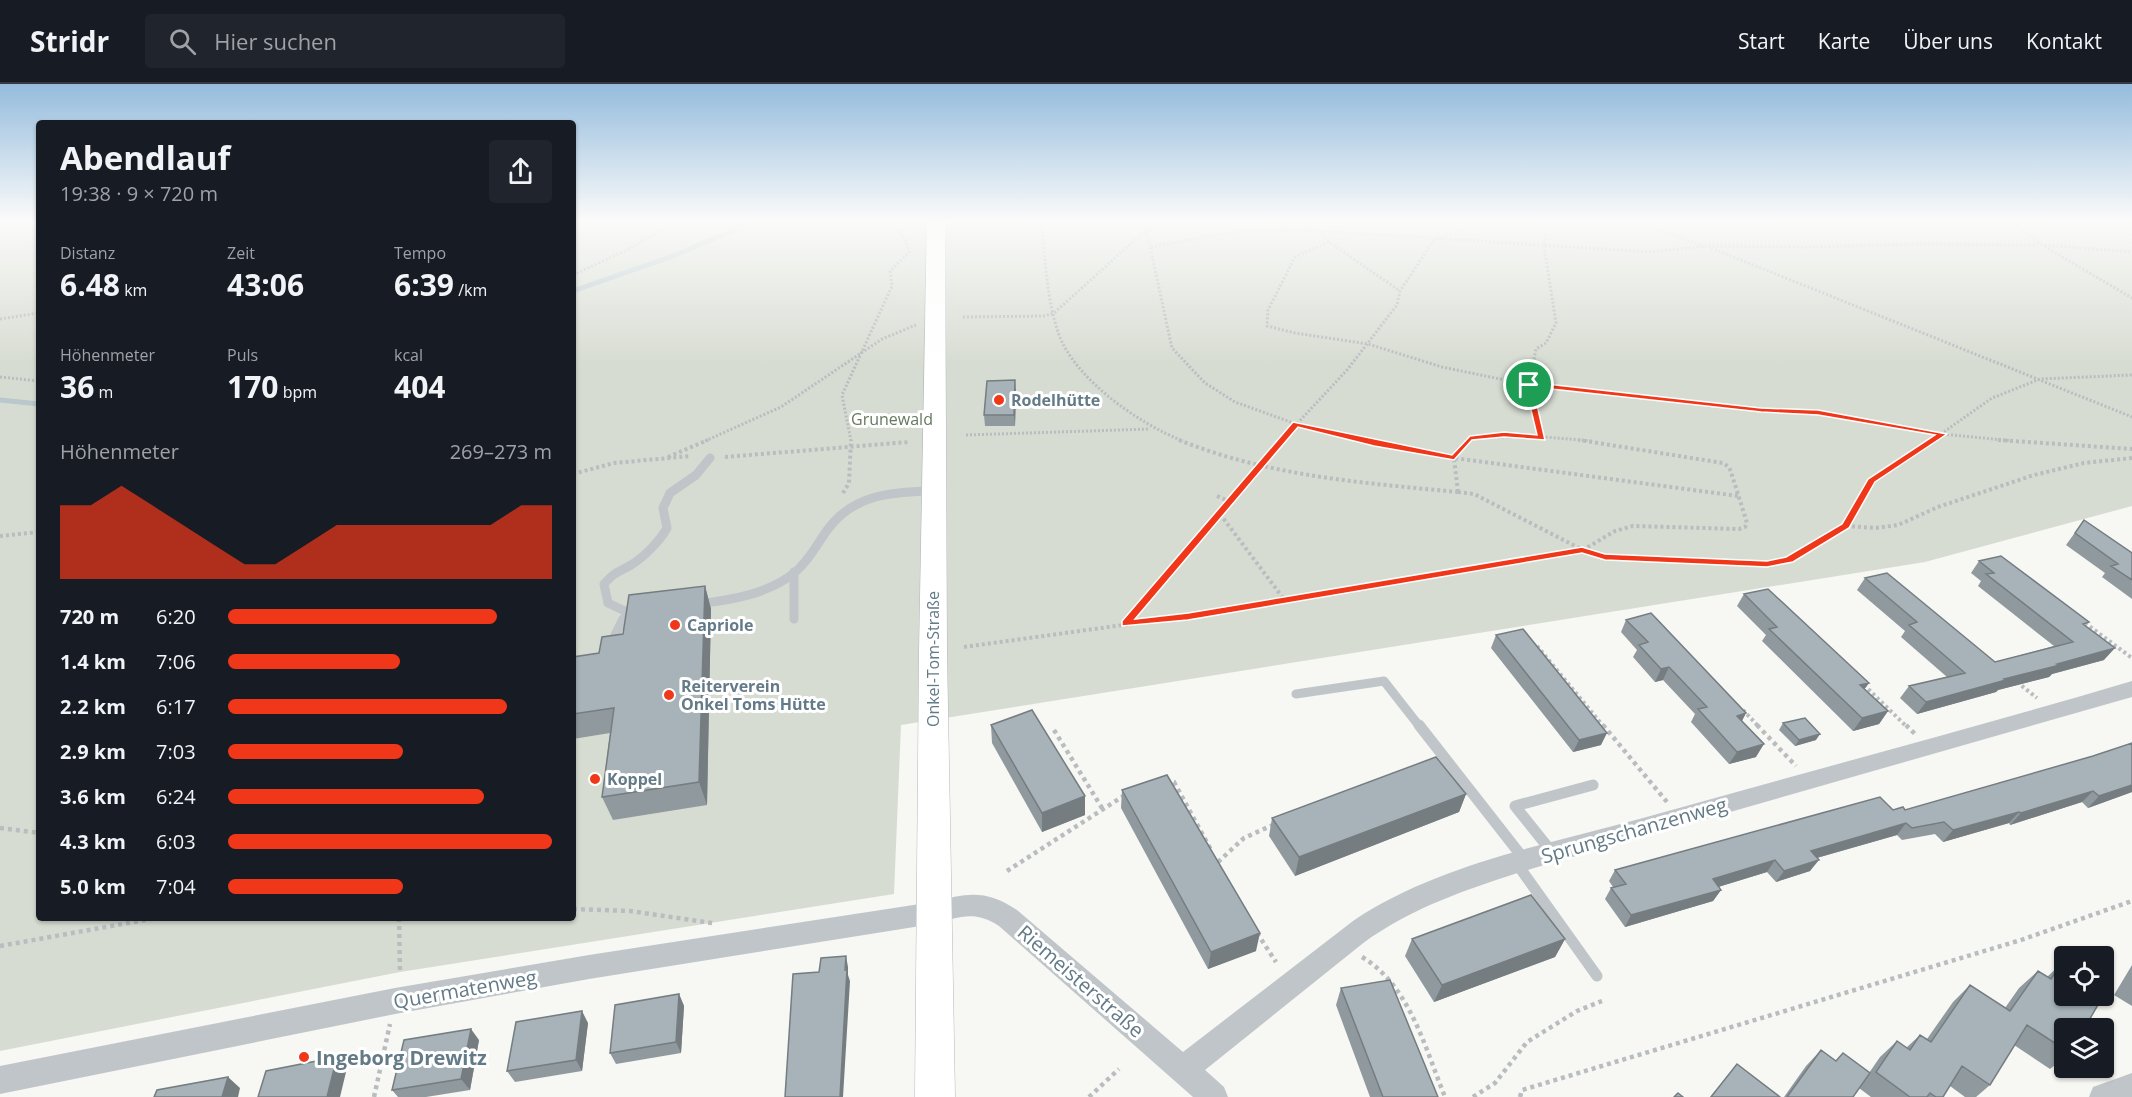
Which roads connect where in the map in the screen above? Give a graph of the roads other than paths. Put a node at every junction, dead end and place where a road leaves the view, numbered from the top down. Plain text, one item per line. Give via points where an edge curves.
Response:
1 (936, 269) edge
2 (710, 458) road end
3 (935, 491) junction
4 (794, 572) junction
5 (690, 604) edge
6 (646, 609) edge
7 (627, 612) junction
8 (794, 619) dead end
9 (608, 650) edge
10 (2132, 689) edge
11 (1296, 694) dead end
12 (1593, 785) dead end
13 (1552, 853) junction
14 (1521, 863) junction
15 (933, 913) junction
16 (1597, 976) dead end
17 (1183, 1070) junction
18 (0, 1080) edge
19 (2132, 1087) edge
20 (935, 1097) edge
21 (1214, 1097) edge
22 (2103, 1097) edge

1 - 3 main road, Onkel-Tom-Straße
2 - 7 lane via 696,475 670,493 663,508 667,528 663,537 604,584 608,603
3 - 4 lane via 896,493 852,506 834,519
3 - 15 main road, Onkel-Tom-Straße
4 - 5 lane via 740,597
4 - 8 lane
6 - 7 lane
7 - 9 lane
10 - 13 street, Sprungschanzenweg via 2003,729
11 - 14 lane via 1384,681
12 - 13 lane via 1515,806
13 - 14 street, Sprungschanzenweg
14 - 16 lane
14 - 17 street, Sprungschanzenweg via 1460,881 1378,919 1342,943
15 - 17 street, Riemeisterstraße via 970,904 995,908
15 - 18 street, Quermatenweg via 406,999
15 - 20 main road, Onkel-Tom-Straße
17 - 21 street, Riemeisterstraße
19 - 22 street

